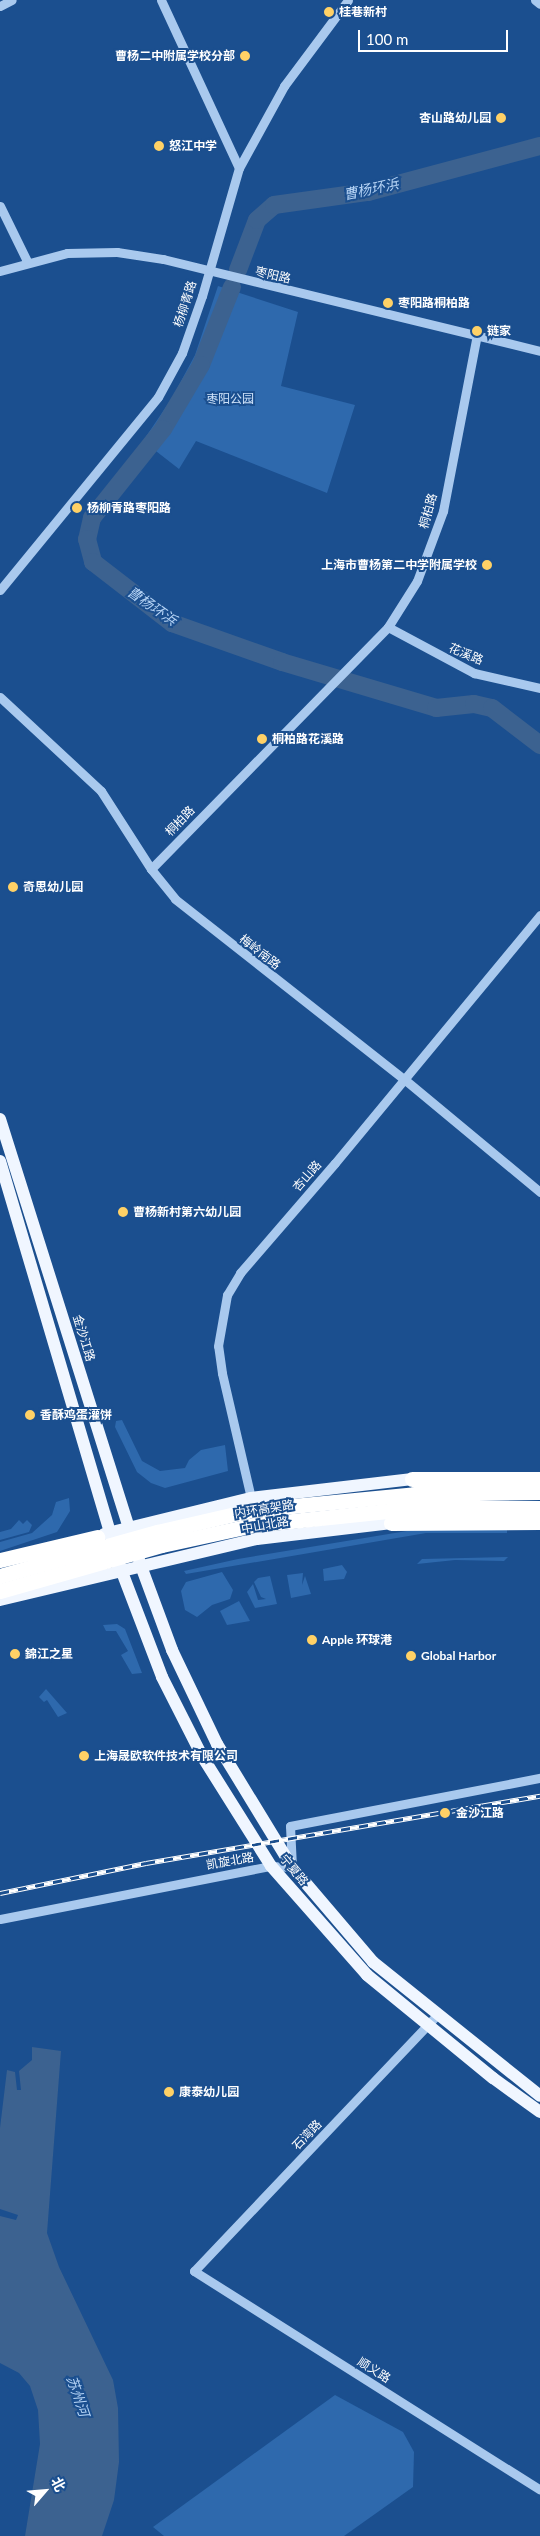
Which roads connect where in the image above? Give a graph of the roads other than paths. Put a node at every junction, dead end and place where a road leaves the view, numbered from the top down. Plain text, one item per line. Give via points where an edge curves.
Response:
1 (12, 0) edge
2 (161, 0) edge
3 (348, 0) edge
4 (535, 0) edge
5 (540, 4) edge
6 (0, 6) edge
7 (240, 168) junction
8 (0, 206) edge
9 (27, 262) junction
10 (0, 271) edge
11 (208, 272) junction
12 (477, 335) junction
13 (540, 351) edge
14 (0, 590) edge
15 (388, 627) junction
16 (540, 688) edge
17 (0, 697) edge
18 (151, 869) junction
19 (540, 915) edge
20 (404, 1079) junction
21 (0, 1119) edge
22 (0, 1161) edge
23 (540, 1192) edge
24 (540, 1472) edge
25 (412, 1479) junction
26 (540, 1479) edge
27 (540, 1484) edge
28 (540, 1492) edge
29 (251, 1498) junction
30 (540, 1508) edge
31 (540, 1522) edge
32 (391, 1523) junction
33 (130, 1528) junction
34 (104, 1535) junction
35 (0, 1560) edge
36 (141, 1566) junction
37 (0, 1569) edge
38 (122, 1572) junction
39 (0, 1576) edge
40 (0, 1591) edge
41 (0, 1600) edge
42 (540, 1778) edge
43 (271, 1866) junction
44 (292, 1867) junction
45 (0, 1919) edge
46 (437, 2015) junction
47 (428, 2025) junction
48 (540, 2096) edge
49 (540, 2112) edge
50 (194, 2271) joint
51 (540, 2490) edge

1 - 6 street
2 - 7 street
3 - 7 street, 杨柳青路 via 284,86
4 - 5 street
7 - 11 street, 杨柳青路
8 - 9 street
9 - 10 street, 枣阳路
9 - 11 street, 枣阳路 via 67,253 117,252 163,259
11 - 12 street, 枣阳路
11 - 14 street, 杨柳青路 via 182,353 158,397
12 - 13 street, 枣阳路
12 - 15 street, 桐柏路 via 443,511 417,581
15 - 16 street, 花溪路 via 474,673
15 - 18 street, 桐柏路
17 - 18 street, 梅岭南路 via 101,791
18 - 20 street, 梅岭南路 via 175,899 204,925
19 - 20 street, 杏山路
20 - 23 street, 梅岭南路
20 - 29 street, 杏山路 via 240,1274 227,1295 221,1319 219,1355
21 - 33 main road, 金沙江路
22 - 34 main road
24 - 25 main road
25 - 26 highway
25 - 27 main road via 441,1486
25 - 29 main road
28 - 39 highway, 内环高架路 via 414,1494 252,1510 157,1532
29 - 33 main road
30 - 40 highway, 内环高架路 via 416,1508 254,1525 162,1545
31 - 32 highway
31 - 32 main road, 中山北路 via 477,1519
32 - 36 main road, 中山北路 via 257,1539
33 - 34 main road
33 - 36 main road, 金沙江路
34 - 35 highway
34 - 37 main road via 52,1556
34 - 38 main road
36 - 38 main road, 中山北路
36 - 44 main road, 宁夏路 via 194,1700
38 - 41 main road, 中山北路
38 - 43 main road, 宁夏路 via 176,1708
42 - 44 street via 290,1826
43 - 44 street, 凯旋北路
43 - 45 street, 凯旋北路 via 48,1907
43 - 47 main road, 宁夏路 via 367,1975
44 - 46 main road, 宁夏路 via 373,1962
46 - 47 street, 石湾路
46 - 48 main road, 宁夏路
47 - 49 main road, 宁夏路
47 - 50 street, 石湾路
50 - 51 street, 顺义路

